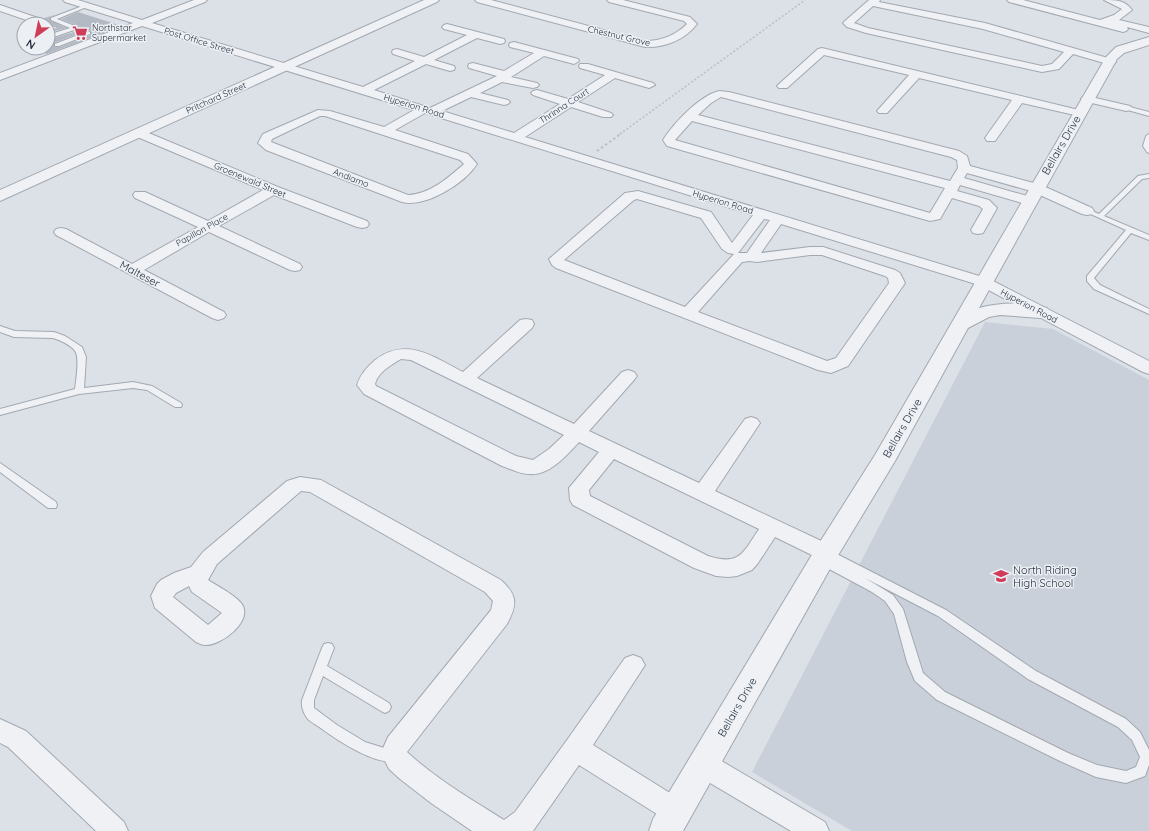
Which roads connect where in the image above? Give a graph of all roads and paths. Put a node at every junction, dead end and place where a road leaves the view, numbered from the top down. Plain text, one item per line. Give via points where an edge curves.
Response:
1 (68, 0) edge
2 (202, 0) edge
3 (433, 0) edge
4 (483, 0) edge
5 (612, 0) edge
6 (805, 0) edge
7 (1012, 0) edge
8 (1109, 0) edge
9 (874, 1) edge
10 (87, 6) junction
11 (0, 8) edge
12 (23, 16) edge
13 (1108, 20) junction
14 (141, 23) junction
15 (1149, 24) edge
16 (447, 26) dead end
17 (74, 28) junction
18 (1124, 29) dead end
19 (1149, 30) edge
20 (56, 34) edge
21 (477, 34) junction
22 (500, 41) dead end
23 (1149, 41) edge
24 (57, 45) joint
25 (514, 45) dead end
26 (71, 50) junction
27 (1070, 51) junction
28 (397, 52) dead end
29 (542, 53) junction
30 (426, 60) junction
31 (1110, 62) junction
32 (473, 66) dead end
33 (285, 67) junction
34 (450, 68) dead end
35 (614, 74) junction
36 (917, 74) junction
37 (503, 76) junction
38 (0, 77) edge
39 (649, 85) dead end
40 (783, 86) dead end
41 (364, 91) junction
42 (468, 93) junction
43 (1019, 98) junction
44 (1087, 99) junction
45 (504, 102) dead end
46 (568, 103) junction
47 (1126, 108) joint
48 (428, 111) junction
49 (883, 111) dead end
50 (1079, 113) junction
51 (1149, 114) edge
52 (607, 115) dead end
53 (690, 117) junction
54 (385, 131) junction
55 (139, 133) junction
56 (1149, 136) edge
57 (515, 138) junction
58 (991, 138) dead end
59 (1149, 151) edge
60 (585, 159) junction
61 (964, 168) junction
62 (1149, 176) edge
63 (952, 187) junction
64 (273, 190) junction
65 (1033, 194) junction
66 (140, 195) dead end
67 (0, 196) edge
68 (1087, 211) joint
69 (760, 214) junction
70 (1100, 216) junction
71 (778, 219) junction
72 (362, 224) dead end
73 (209, 226) junction
74 (978, 230) dead end
75 (1130, 230) junction
76 (61, 232) dead end
77 (1149, 238) edge
78 (743, 253) junction
79 (295, 267) dead end
80 (132, 270) junction
81 (984, 282) junction
82 (1040, 312) junction
83 (1149, 312) edge
84 (688, 314) junction
85 (218, 315) dead end
86 (962, 322) junction
87 (526, 324) dead end
88 (0, 329) edge
89 (1149, 368) edge
90 (628, 376) dead end
91 (465, 380) junction
92 (79, 391) junction
93 (178, 405) dead end
94 (0, 412) edge
95 (751, 423) dead end
96 (576, 433) junction
97 (611, 450) junction
98 (0, 467) edge
99 (702, 494) junction
100 (52, 505) dead end
101 (771, 527) junction
102 (825, 557) junction
103 (198, 573) dead end
104 (328, 648) dead end
105 (633, 665) dead end
106 (320, 668) junction
107 (385, 707) dead end
108 (0, 731) edge
109 (576, 749) junction
110 (395, 757) junction
111 (704, 765) junction
112 (671, 821) edge
113 (115, 831) edge
114 (496, 831) edge
115 (510, 831) edge
116 (816, 831) edge

1 - 10 street, Post Office Street
2 - 14 street
3 - 33 street, Pritchard Street
4 - 5 street, Chestnut Grove via 650,45 666,41 692,24 687,19
6 - 60 path
7 - 13 street
8 - 13 street via 1127,8 1126,12
9 - 27 street via 985,26
9 - 27 street via 848,23 866,30 1042,68 1055,67
10 - 14 street, Post Office Street
10 - 17 lane via 53,19
11 - 12 street
13 - 15 street
13 - 18 street
13 - 19 street
14 - 26 street
14 - 33 street, Post Office Street
16 - 21 street
17 - 20 lane
17 - 24 lane via 88,33
21 - 22 street
21 - 30 street
23 - 31 street, Bellairs Drive via 1120,50
24 - 26 lane
25 - 29 street
26 - 38 street
27 - 31 street
28 - 30 street
29 - 35 street
29 - 37 street
30 - 34 street
30 - 41 street
31 - 44 street, Bellairs Drive
32 - 37 street
33 - 41 street, Hyperion Road
33 - 55 street, Pritchard Street
35 - 39 street
35 - 46 street, Thrinna Court
36 - 40 street via 822,51
36 - 43 street
36 - 49 street
37 - 42 street
37 - 46 street
41 - 48 street, Hyperion Road
42 - 45 street
42 - 48 street
43 - 50 street
43 - 58 street
44 - 47 street
44 - 50 street, Bellairs Drive
46 - 52 street
46 - 57 street, Thrinna Court
47 - 51 lane
48 - 54 street
48 - 57 street, Hyperion Road
50 - 65 street, Bellairs Drive
53 - 61 street via 713,95 725,94 955,154 964,160
53 - 63 street
53 - 63 street via 669,140 671,143 930,218 935,216
54 - 54 street, Andiamo via 322,112 267,138 264,143 407,199 432,194 471,164 464,157
55 - 64 street, Groenewald Street
55 - 67 street, Pritchard Street
56 - 59 lane via 1146,146
57 - 60 street, Hyperion Road
60 - 69 street, Hyperion Road
61 - 63 street
61 - 65 street
62 - 70 lane via 1140,177
63 - 65 street
63 - 74 street via 990,208
64 - 72 street, Groenewald Street
64 - 73 street, Papillon Place
65 - 68 street
65 - 81 street, Bellairs Drive
66 - 73 street
68 - 70 lane
69 - 71 street, Hyperion Road
69 - 78 street
70 - 75 lane
71 - 78 street
71 - 81 street, Hyperion Road
73 - 79 street
73 - 80 street, Papillon Place
75 - 77 lane
75 - 83 lane via 1090,278 1097,287
76 - 80 street, Malteser
78 - 84 street
78 - 84 street via 727,246 706,215 638,194 630,196 556,259 561,265
78 - 84 street via 757,258 823,251 890,273 897,283 842,362 831,366 824,366
80 - 85 street, Malteser
81 - 82 street, Hyperion Road
81 - 86 street, Bellairs Drive
82 - 86 street via 992,309
82 - 89 street, Hyperion Road
86 - 102 street, Bellairs Drive via 884,461
87 - 91 street
88 - 92 lane via 14,334 54,335 78,349 82,357
90 - 96 street
91 - 96 street
91 - 96 street via 416,356 402,354 392,357 373,371 366,385 370,390 509,461 524,466 544,465
92 - 93 lane via 133,385 149,388
92 - 94 lane
95 - 99 street
96 - 97 street
97 - 99 street
97 - 101 street via 579,488 580,500 701,562 714,567 742,566 748,562
98 - 100 lane
99 - 101 street
101 - 102 street
102 - 102 lane via 942,613 1032,675 1122,723 1136,736 1146,757 1140,772 1126,777 1096,771 941,696 919,677 900,612 889,598
102 - 111 street, Bellairs Drive
103 - 110 street via 210,558 294,486 308,483 314,484 493,586 501,593 504,609 499,617 397,745
104 - 106 lane
105 - 109 street
106 - 107 lane
106 - 110 lane via 308,700 309,712 362,748
108 - 113 street via 17,739
109 - 112 street
109 - 115 street via 524,821
110 - 114 street via 418,777
111 - 112 street, Bellairs Drive
111 - 116 street

